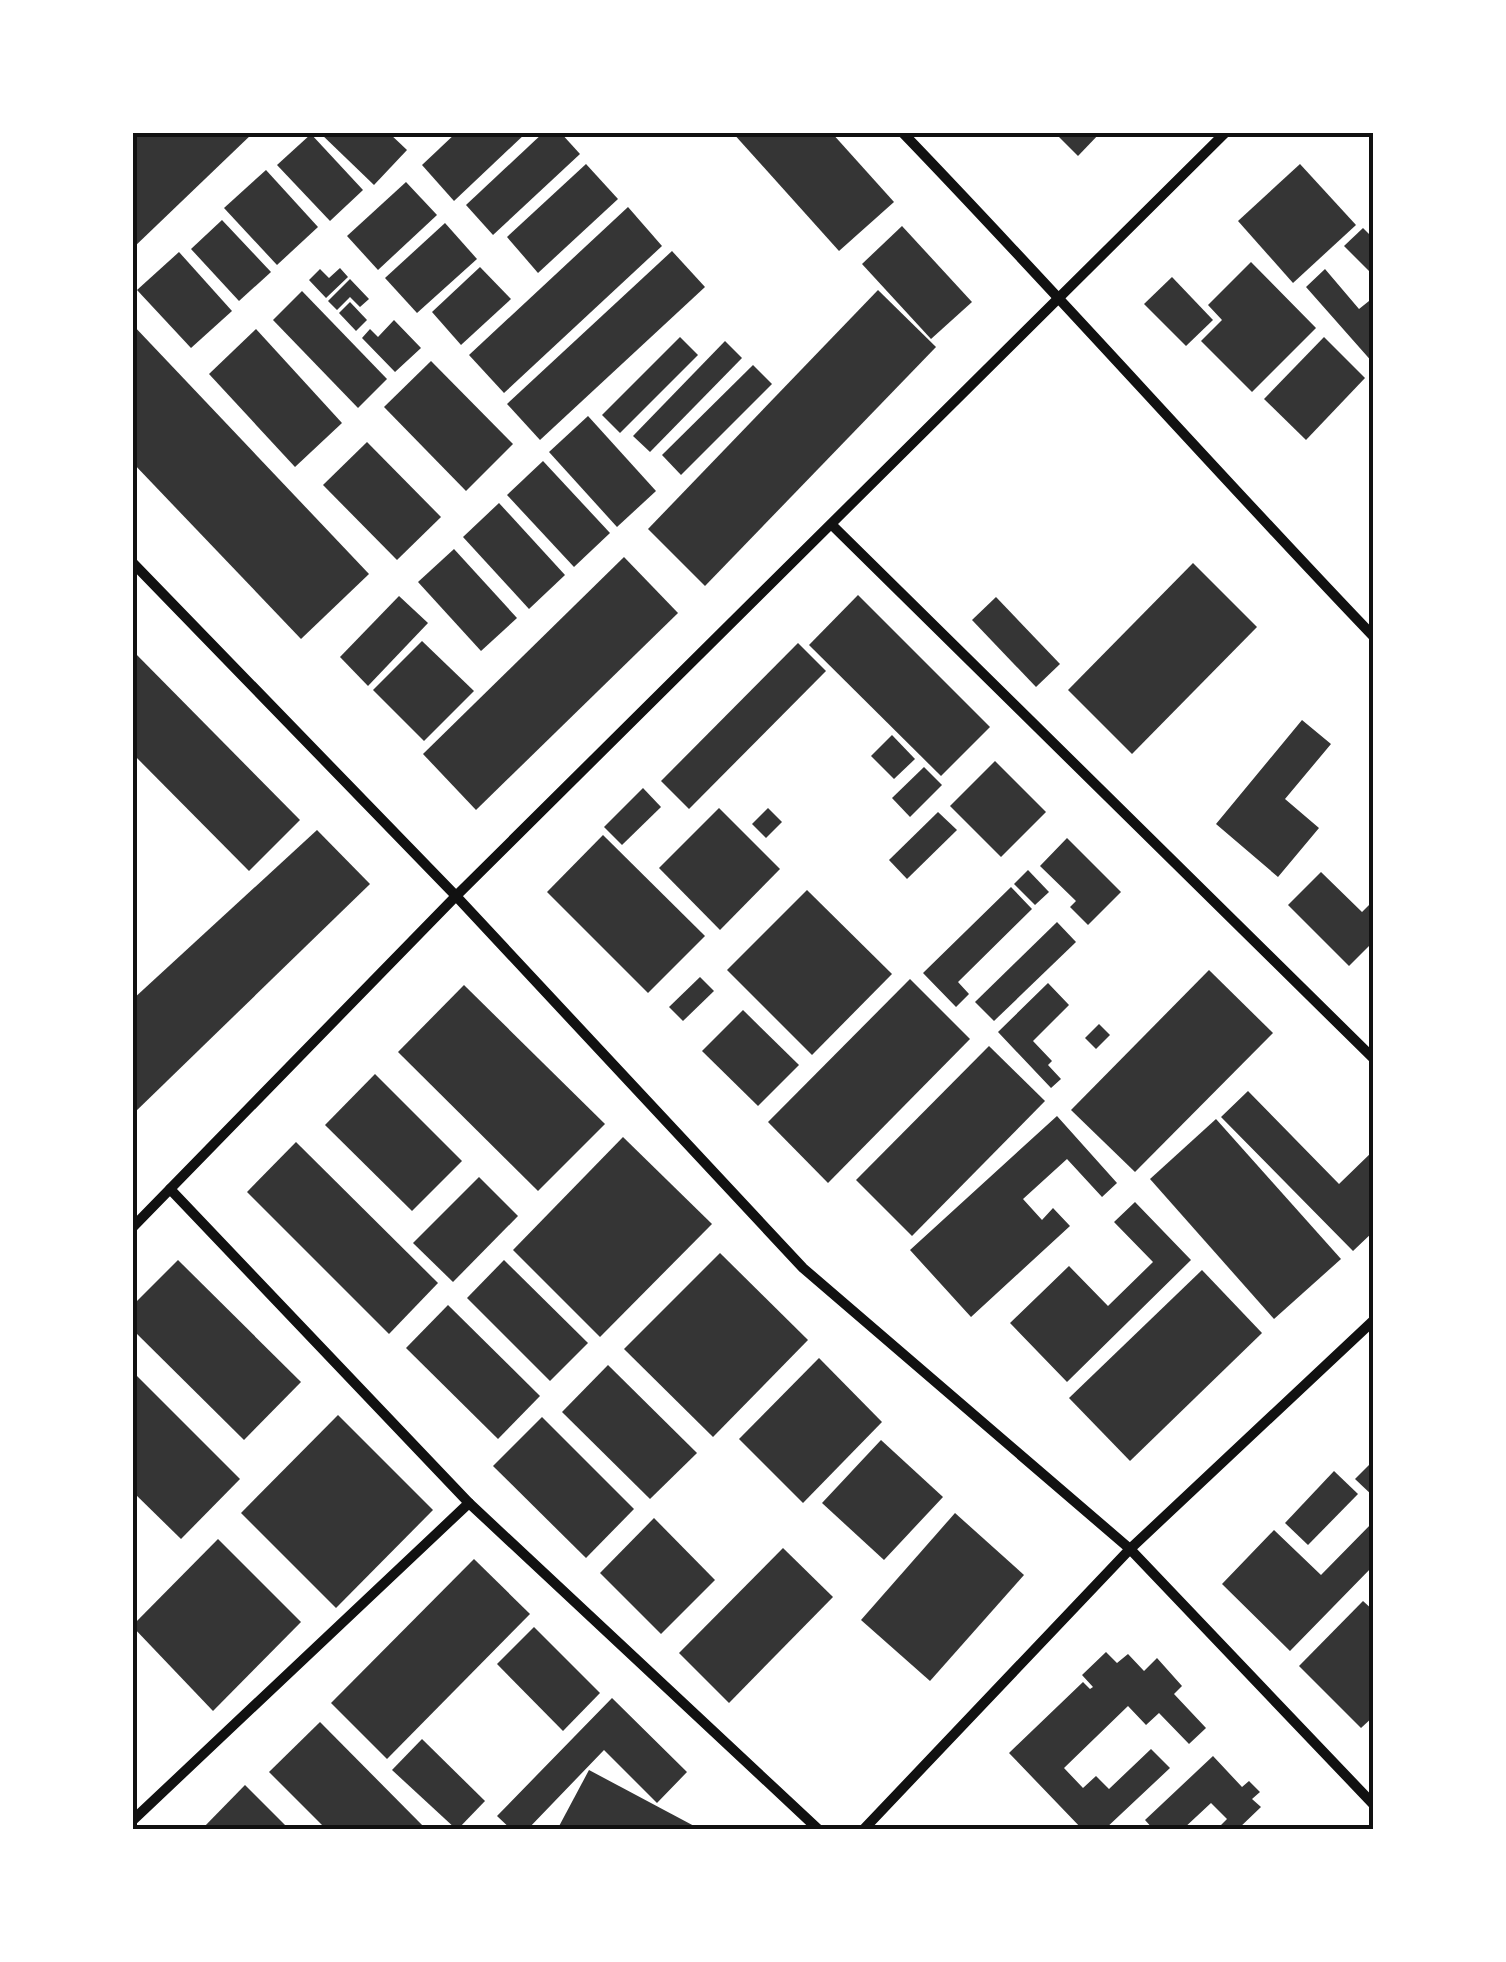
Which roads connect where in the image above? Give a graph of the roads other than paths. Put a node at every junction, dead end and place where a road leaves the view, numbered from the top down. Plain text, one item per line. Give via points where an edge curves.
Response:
1 (902, 132) edge
2 (1226, 132) edge
3 (1060, 296) junction
4 (834, 526) junction
5 (132, 562) edge
6 (1374, 636) edge
7 (456, 896) junction
8 (1374, 1059) edge
9 (170, 1190) junction
10 (132, 1228) edge
11 (1374, 1320) edge
12 (469, 1503) junction
13 (1130, 1549) junction
14 (1374, 1805) edge
15 (132, 1821) edge
16 (819, 1830) edge
17 (863, 1830) edge

1 - 3 street
2 - 3 street
3 - 4 street
3 - 6 street via 1222,479
4 - 7 street
4 - 8 street
5 - 7 street
7 - 9 street
7 - 13 street via 803,1268
9 - 10 street
9 - 12 street
11 - 13 street
12 - 15 street
12 - 16 street
13 - 14 street
13 - 17 street

